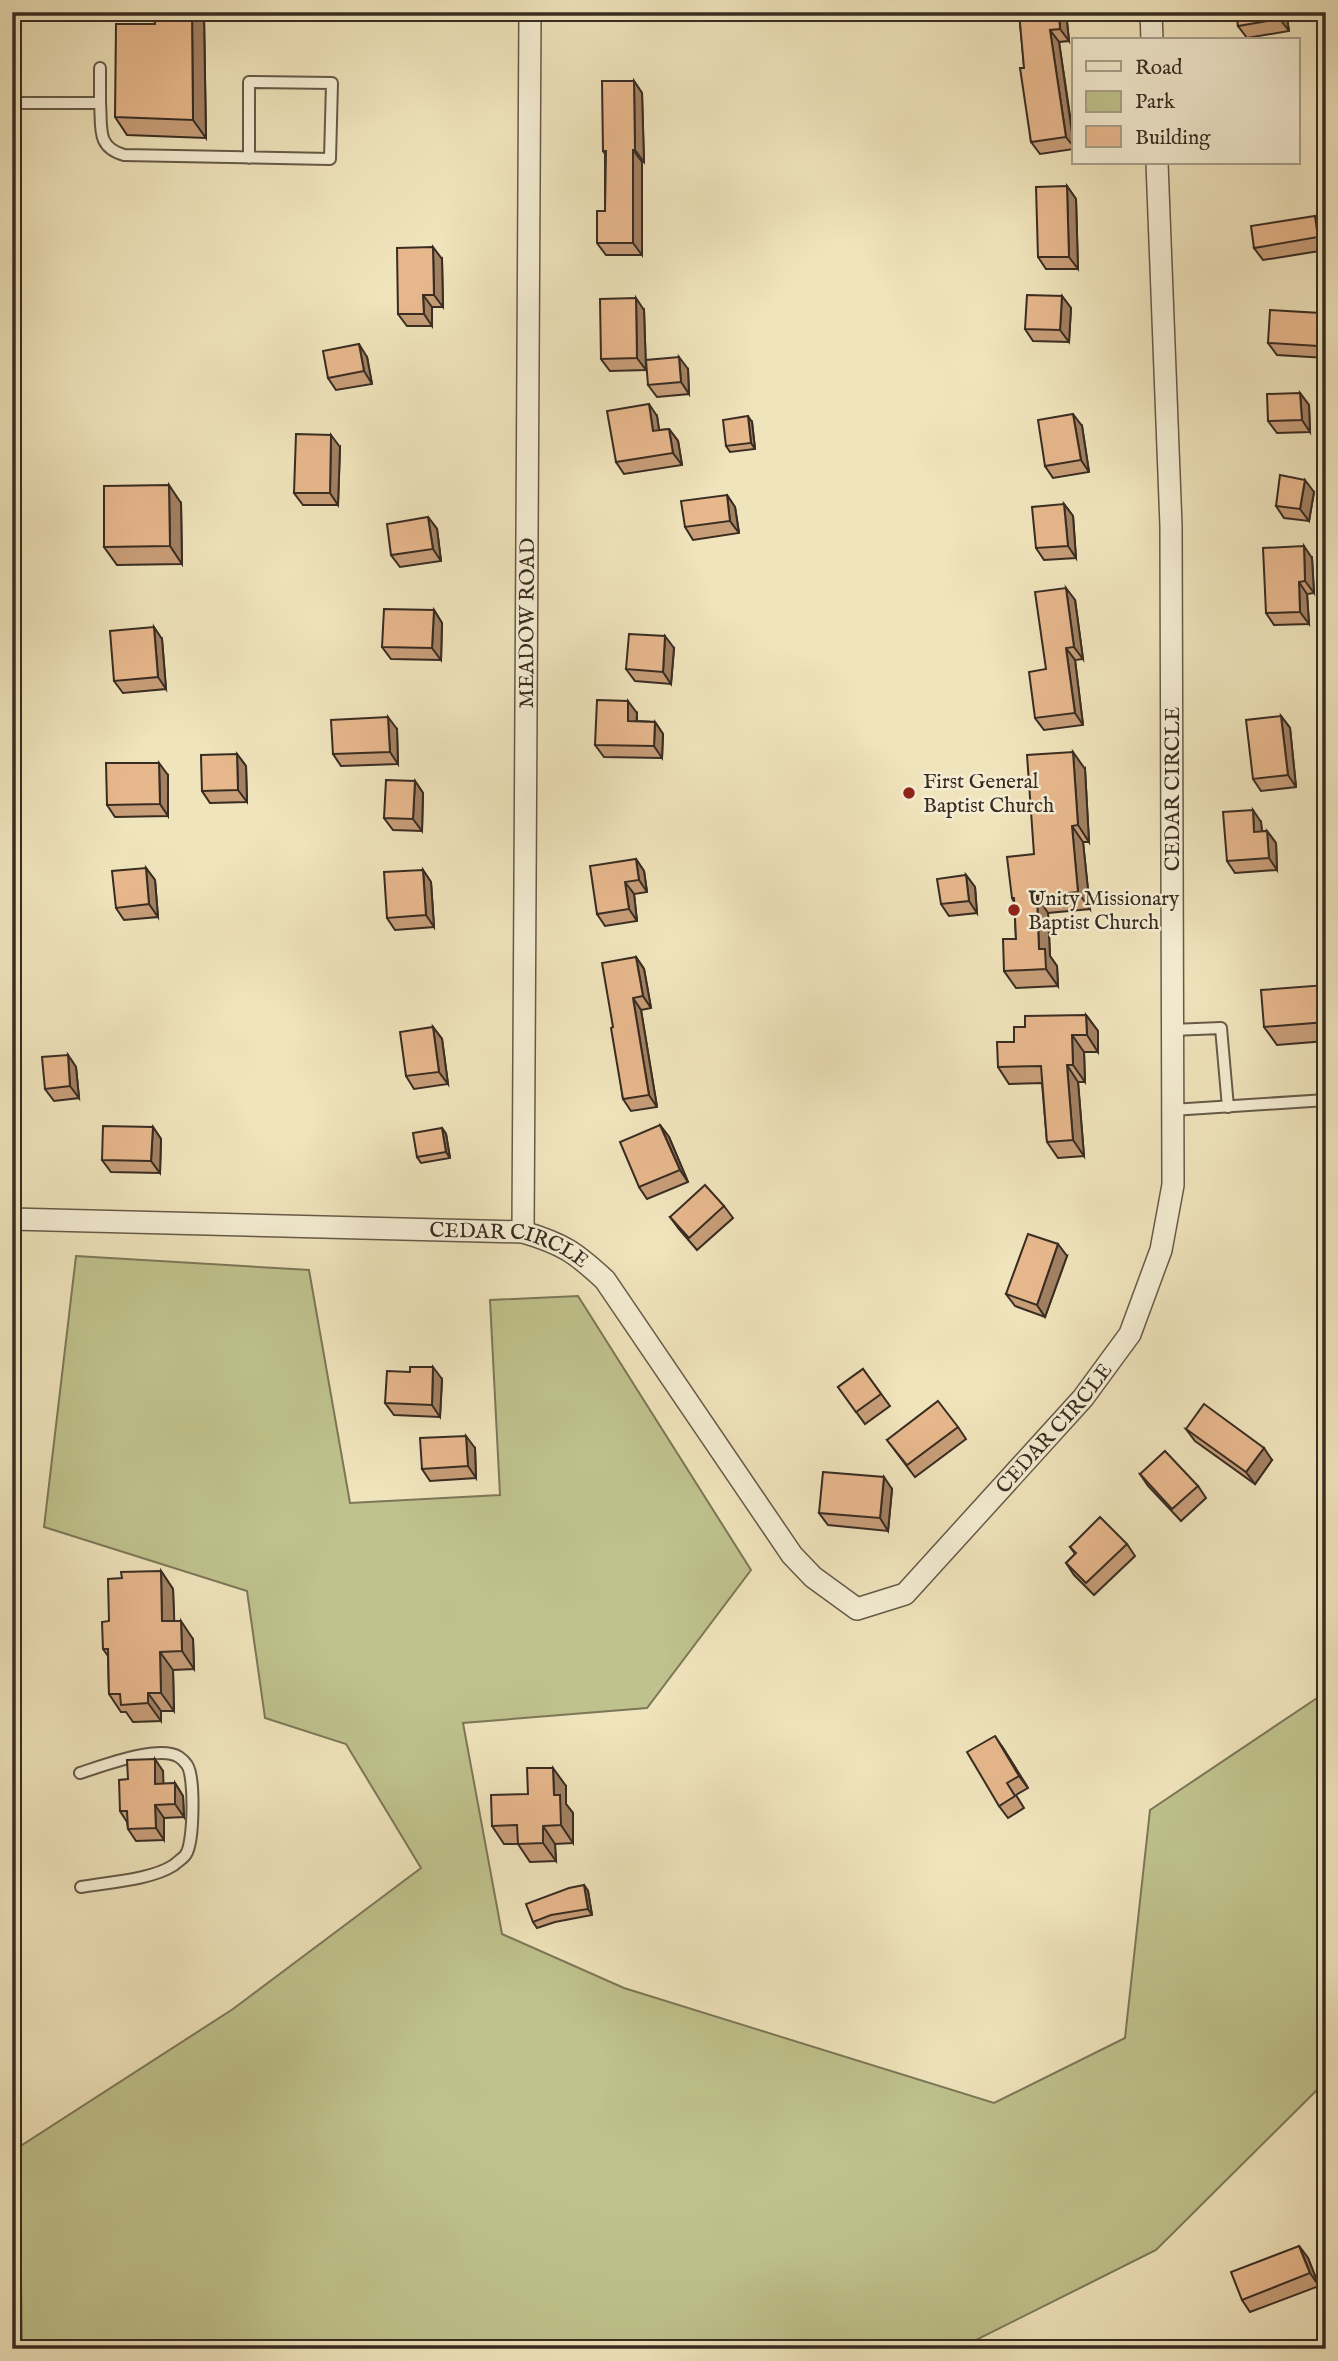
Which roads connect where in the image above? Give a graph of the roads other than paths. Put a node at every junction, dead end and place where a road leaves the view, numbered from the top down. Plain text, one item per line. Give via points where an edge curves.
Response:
1 (530, 12) edge
2 (1151, 12) edge
3 (1152, 38) edge
4 (100, 68) dead end
5 (12, 103) edge
6 (100, 103) junction
7 (249, 158) junction
8 (1157, 164) edge
9 (1172, 1030) junction
10 (1326, 1100) edge
11 (1228, 1107) junction
12 (1172, 1110) junction
13 (12, 1220) edge
14 (523, 1232) junction
15 (80, 1773) dead end
16 (81, 1887) dead end

1 - 14 street, MEADOW ROAD
2 - 3 street
4 - 6 lane
5 - 6 lane
6 - 7 lane via 103,143 111,151
7 - 7 lane via 330,159 332,83 249,82
8 - 9 street, CEDAR CIRCLE via 1171,526
9 - 11 lane via 1221,1028
9 - 12 street, CEDAR CIRCLE
10 - 11 lane
11 - 12 lane
12 - 14 street, CEDAR CIRCLE via 1172,1185 1161,1250 1130,1334 1083,1398 905,1594 858,1609 813,1577 792,1555 605,1280 566,1247
13 - 14 street, CEDAR CIRCLE
15 - 16 lane via 157,1753 177,1756 188,1766 192,1784 186,1854 176,1864

